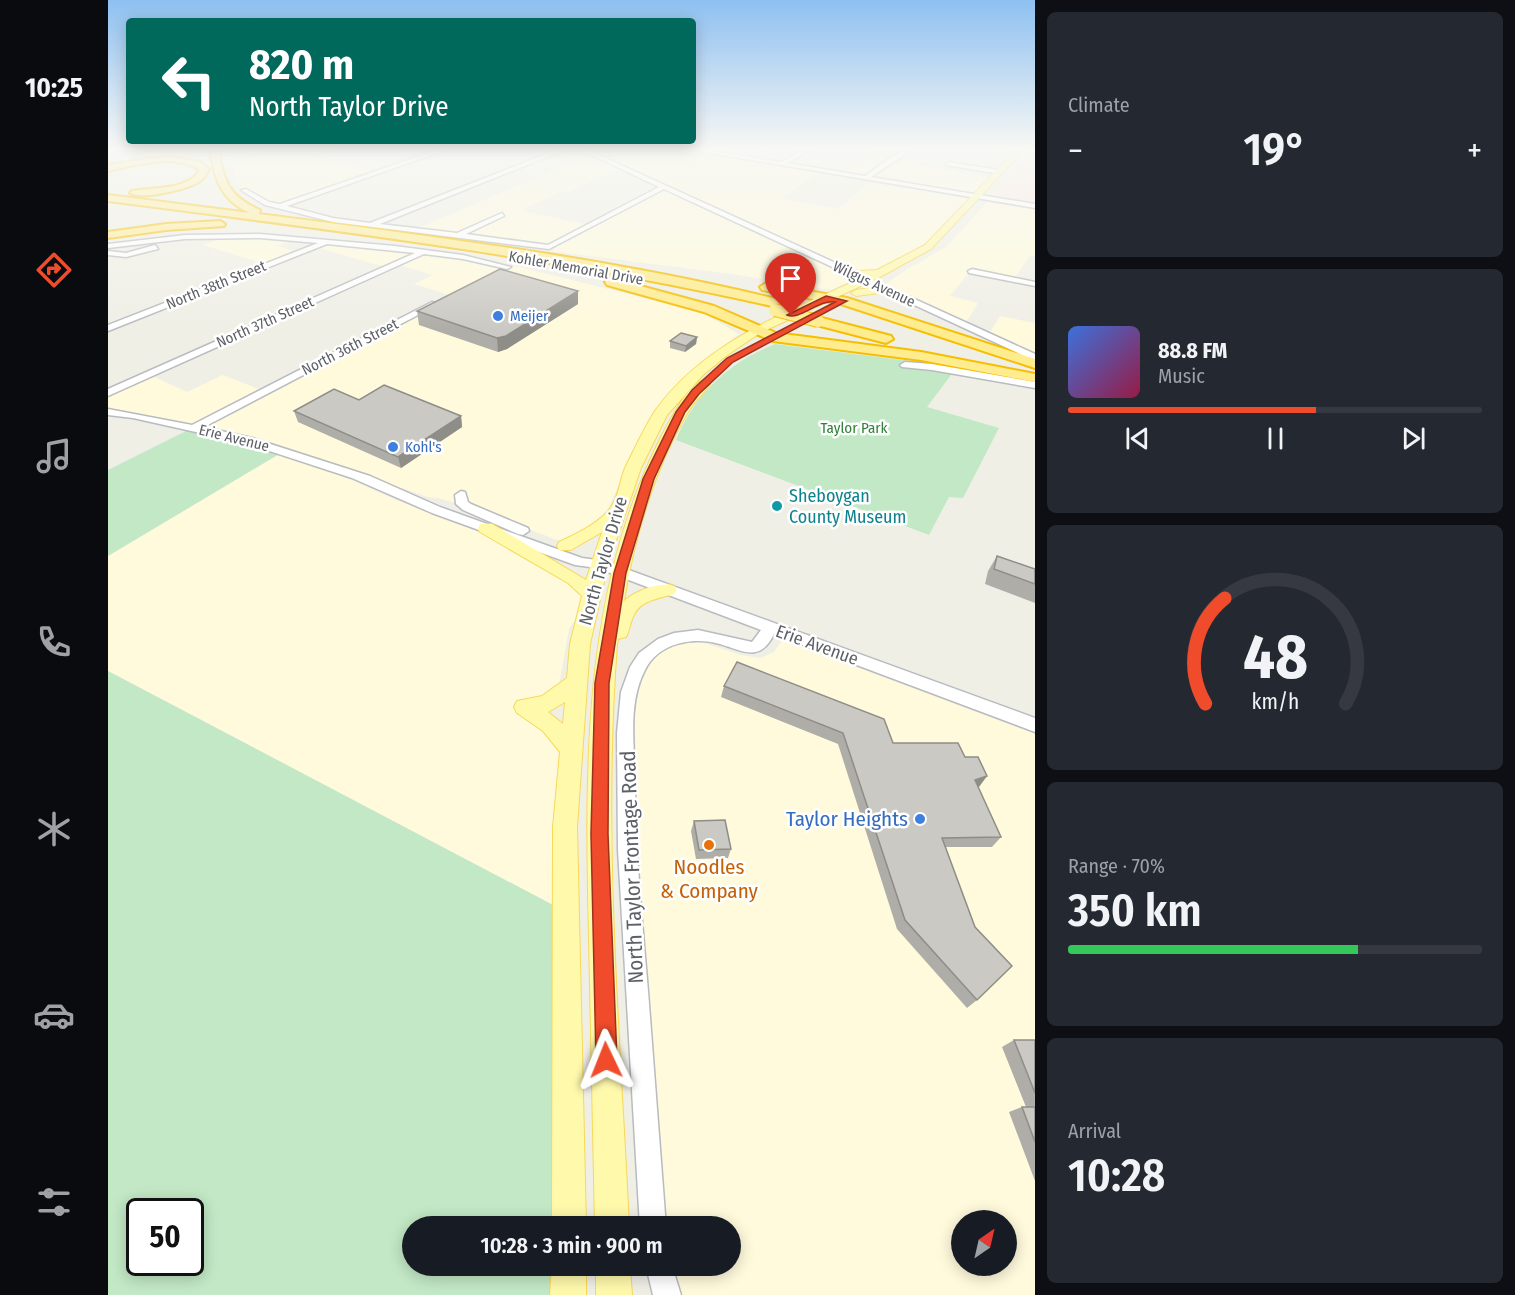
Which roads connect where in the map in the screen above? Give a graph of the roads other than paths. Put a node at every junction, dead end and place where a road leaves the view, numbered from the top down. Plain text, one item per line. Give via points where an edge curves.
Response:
1 (158, 209) edge
2 (205, 209) edge
3 (251, 209) edge
4 (293, 209) edge
5 (410, 209) edge
6 (619, 209) edge
7 (713, 209) edge
8 (969, 209) edge
9 (973, 209) edge
10 (502, 215) dead end
11 (370, 225) junction
12 (340, 228) junction
13 (108, 235) edge
14 (356, 235) junction
15 (457, 236) junction
16 (173, 238) junction
17 (325, 243) junction
18 (108, 246) edge
19 (475, 251) junction
20 (423, 252) junction
21 (108, 253) edge
22 (529, 253) junction
23 (841, 269) junction
24 (886, 270) junction
25 (972, 271) dead end
26 (489, 276) edge
27 (869, 282) junction
28 (1035, 284) edge
29 (899, 295) junction
30 (850, 297) junction
31 (826, 298) junction
32 (443, 300) edge
33 (780, 308) junction
34 (823, 319) junction
35 (108, 328) edge
36 (752, 334) junction
37 (772, 337) junction
38 (1035, 358) edge
39 (905, 365) dead end
40 (1035, 366) edge
41 (1035, 378) edge
42 (1035, 385) edge
43 (108, 393) edge
44 (108, 412) edge
45 (194, 428) junction
46 (357, 477) junction
47 (461, 495) dead end
48 (616, 510) junction
49 (486, 528) junction
50 (523, 531) junction
51 (565, 546) junction
52 (609, 568) junction
53 (668, 590) junction
54 (592, 594) junction
55 (769, 628) junction
56 (589, 682) junction
57 (1035, 725) edge
58 (571, 749) junction
59 (611, 1211) edge
60 (569, 1216) edge
61 (652, 1216) edge
62 (569, 1276) edge
63 (613, 1276) edge
64 (662, 1276) edge
65 (568, 1295) edge
66 (614, 1295) edge
67 (667, 1295) edge

1 - 14 highway, Kohler Memorial Drive
2 - 12 highway, Kohler Memorial Drive
3 - 12 highway
4 - 11 street
5 - 11 street
6 - 15 street via 549,247
7 - 23 street, Wilgus Avenue
8 - 24 main road, North Taylor Drive via 928,247
9 - 27 main road, North Taylor Drive via 945,243
10 - 15 street
11 - 15 street
12 - 22 highway, Kohler Memorial Drive
13 - 14 highway via 225,224
14 - 19 highway, Kohler Memorial Drive
16 - 17 street via 239,235
16 - 18 street
16 - 21 street via 134,254
17 - 20 street
17 - 35 street, North 38th Street
19 - 33 highway, Kohler Memorial Drive
19 - 36 highway via 560,268 652,293 720,316
20 - 26 street via 507,267
20 - 43 street, North 37th Street
22 - 31 highway via 664,268
22 - 33 highway, Kohler Memorial Drive via 678,280
23 - 24 main road via 859,274
23 - 27 street, Wilgus Avenue
24 - 27 main road, North Taylor Drive
25 - 28 street
27 - 29 street, Wilgus Avenue
27 - 30 main road, North Taylor Drive
27 - 31 main road, North Taylor Drive
29 - 30 main road via 879,290
29 - 38 street, Wilgus Avenue
30 - 31 highway
30 - 37 main road, North Taylor Drive
30 - 40 highway via 882,314
31 - 36 main road, North Taylor Drive
32 - 45 street, North 36th Street
33 - 34 highway, Kohler Memorial Drive, bridge
34 - 40 highway, Kohler Memorial Drive
34 - 41 highway, Kohler Memorial Drive
36 - 37 highway
36 - 48 main road, North Taylor Drive via 699,372 664,408 634,464
37 - 41 highway via 921,356
37 - 52 main road, North Taylor Drive via 730,360 695,392 681,412
39 - 42 street via 951,369
44 - 45 street, Erie Avenue
45 - 46 street, Erie Avenue via 275,448
46 - 49 street, Erie Avenue
46 - 50 street, Erie Avenue
47 - 50 street via 464,506
48 - 51 main road via 591,533
48 - 52 main road via 620,531 614,562
49 - 52 street, Erie Avenue via 580,562
49 - 54 main road via 574,579
50 - 51 street, Erie Avenue
51 - 52 street, Erie Avenue via 592,556
52 - 53 street, Erie Avenue
52 - 54 main road, North Taylor Drive
52 - 56 main road, North Taylor Drive
53 - 55 street, Erie Avenue
53 - 56 main road via 637,598 626,610
54 - 56 main road, North Taylor Drive via 580,644
55 - 57 street, Erie Avenue
55 - 61 street, North Taylor Frontage Road via 760,644 751,648 702,636 665,641 643,658 628,704 626,802 630,887
56 - 58 main road, North Taylor Drive
56 - 58 main road via 547,704 524,707 551,725
56 - 59 main road, North Taylor Drive via 599,834
58 - 60 main road, North Taylor Drive via 565,827
62 - 65 main road
63 - 66 main road
64 - 67 street

